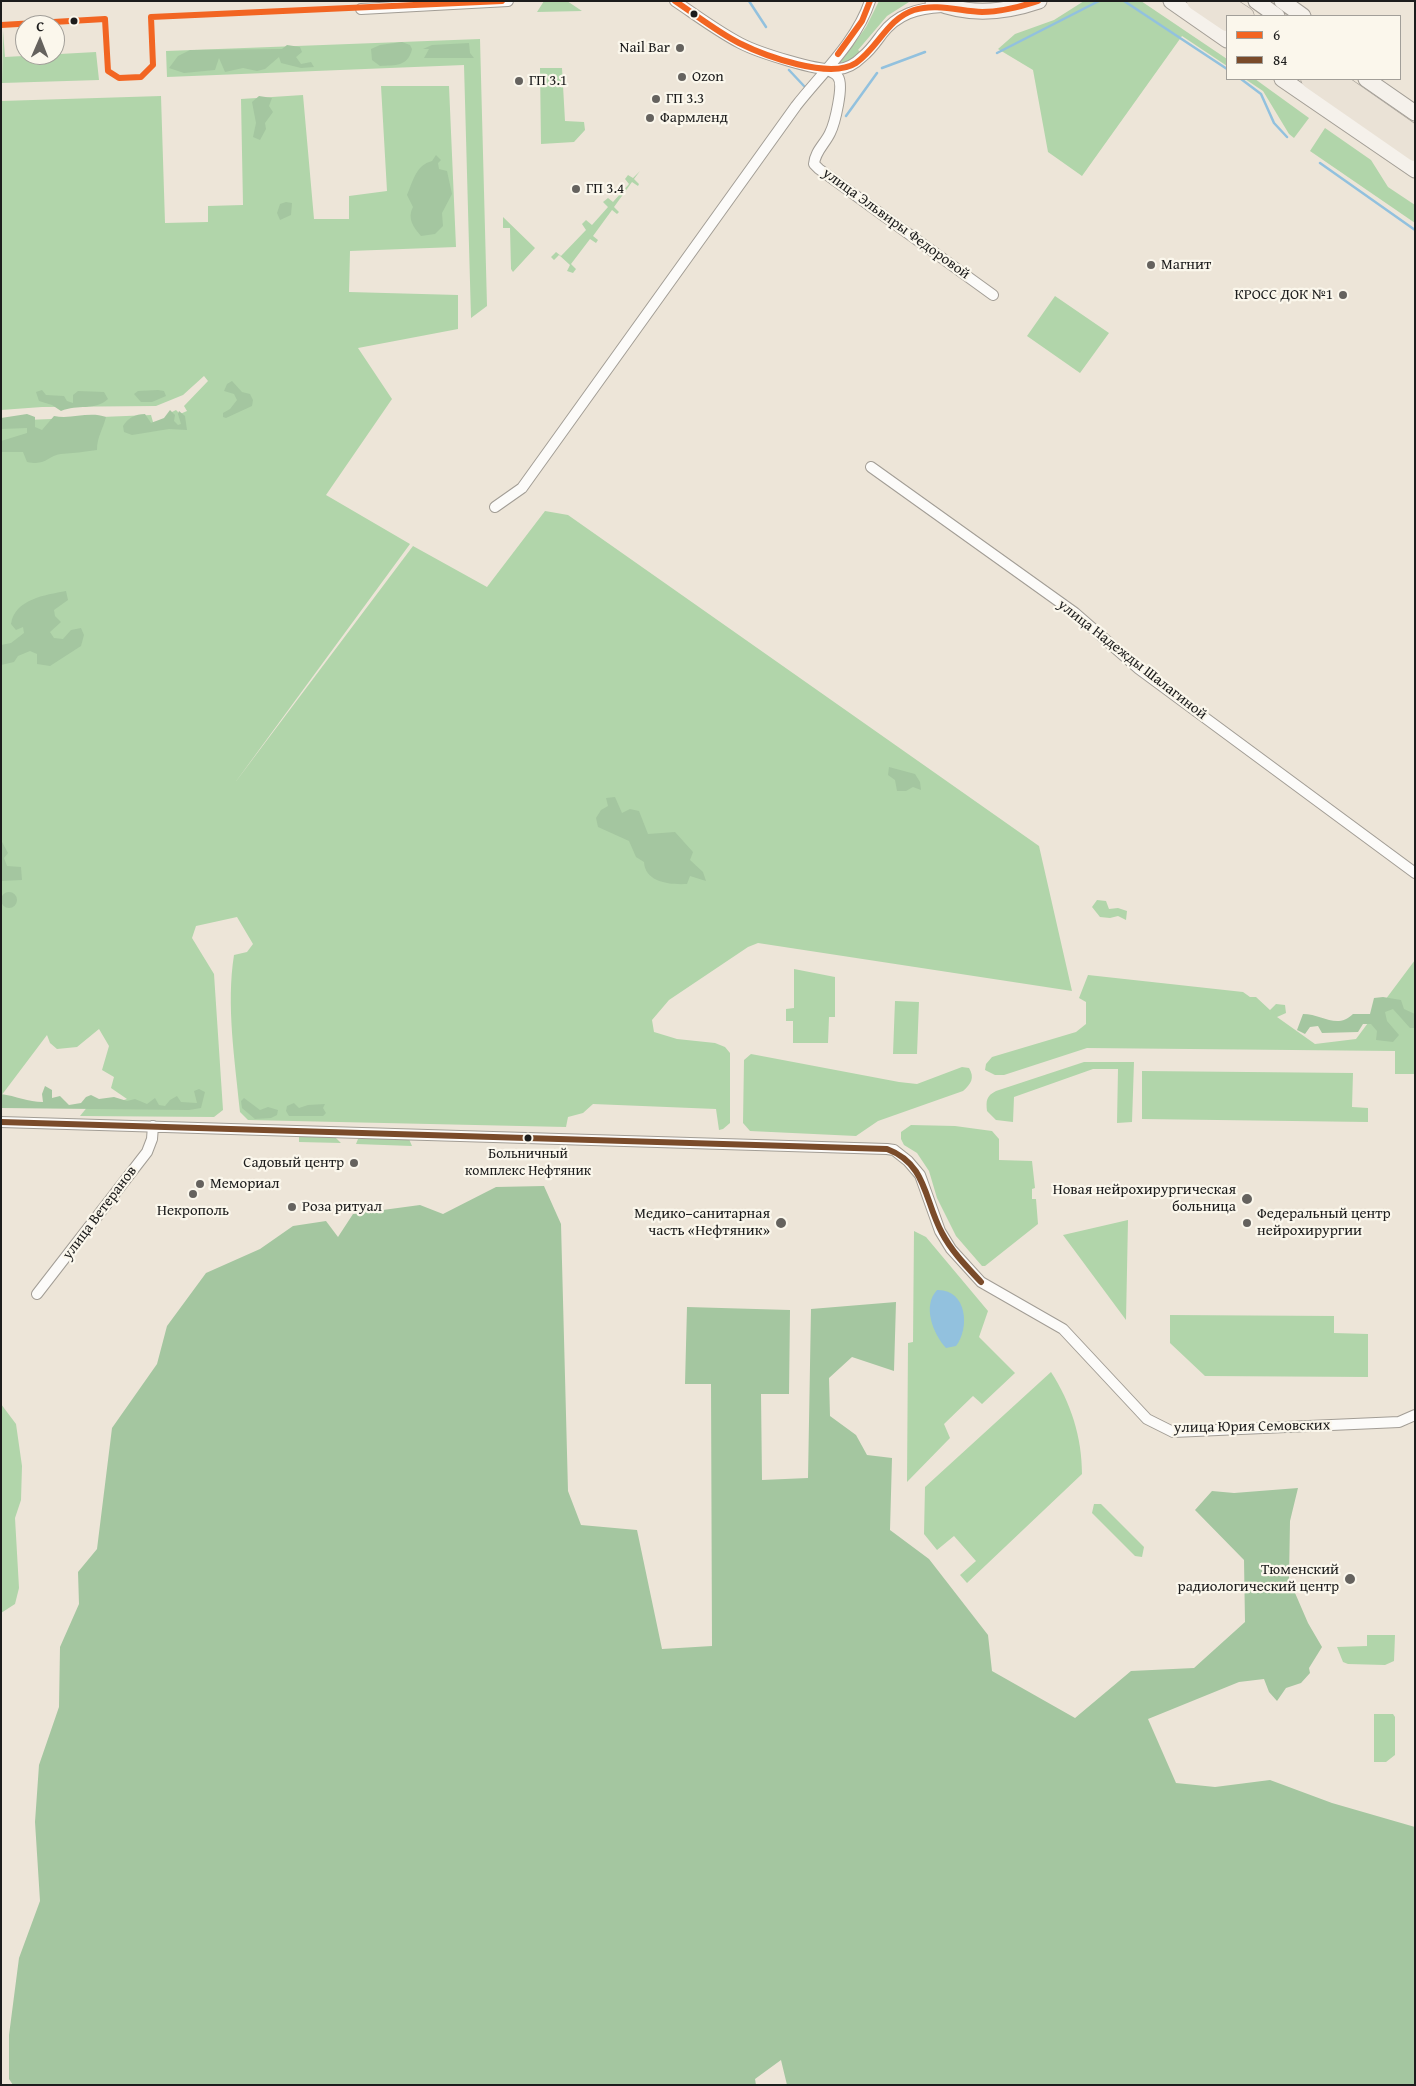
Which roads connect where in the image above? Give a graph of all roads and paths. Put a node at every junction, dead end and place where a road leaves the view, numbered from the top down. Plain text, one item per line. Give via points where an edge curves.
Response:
1 (508, 1) edge
2 (675, 1) edge
3 (870, 1) edge
4 (933, 1) edge
5 (1039, 1) edge
6 (1171, 1) edge
7 (1196, 1) edge
8 (1222, 1) edge
9 (1256, 1) edge
10 (1282, 1) edge
11 (948, 7) junction
12 (361, 9) dead end
13 (1243, 15) edge
14 (1276, 15) edge
15 (1302, 15) edge
16 (1226, 21) edge
17 (1226, 39) edge
18 (825, 69) junction
19 (1283, 80) edge
20 (1311, 80) edge
21 (1336, 80) edge
22 (1367, 80) edge
23 (1415, 113) edge
24 (1415, 135) edge
25 (1415, 152) edge
26 (1415, 170) edge
27 (993, 295) dead end
28 (871, 467) dead end
29 (495, 507) dead end
30 (1415, 873) edge
31 (1, 1122) edge
32 (153, 1126) junction
33 (37, 1294) dead end
34 (1415, 1415) edge

1 - 12 street
2 - 18 street via 756,51
3 - 18 street via 862,21
4 - 11 main road
5 - 11 main road via 996,11
6 - 17 main road
7 - 16 highway
8 - 13 highway
9 - 14 main road
10 - 15 main road
11 - 18 street via 907,13 889,25 856,63 837,70
18 - 27 street, улица Эльвиры Федоровой via 840,78 840,86 836,119 814,164
18 - 29 street via 522,488
19 - 26 main road
20 - 25 highway
21 - 24 highway
22 - 23 main road
28 - 30 street, улица Надежды Шалагиной via 1075,613 1139,669
31 - 32 street
32 - 33 street, улица Ветеранов via 147,1152
32 - 34 street, улица Юрия Семовских via 894,1150 920,1175 940,1231 951,1249 981,1282 1063,1330 1147,1419 1173,1432 1399,1422

